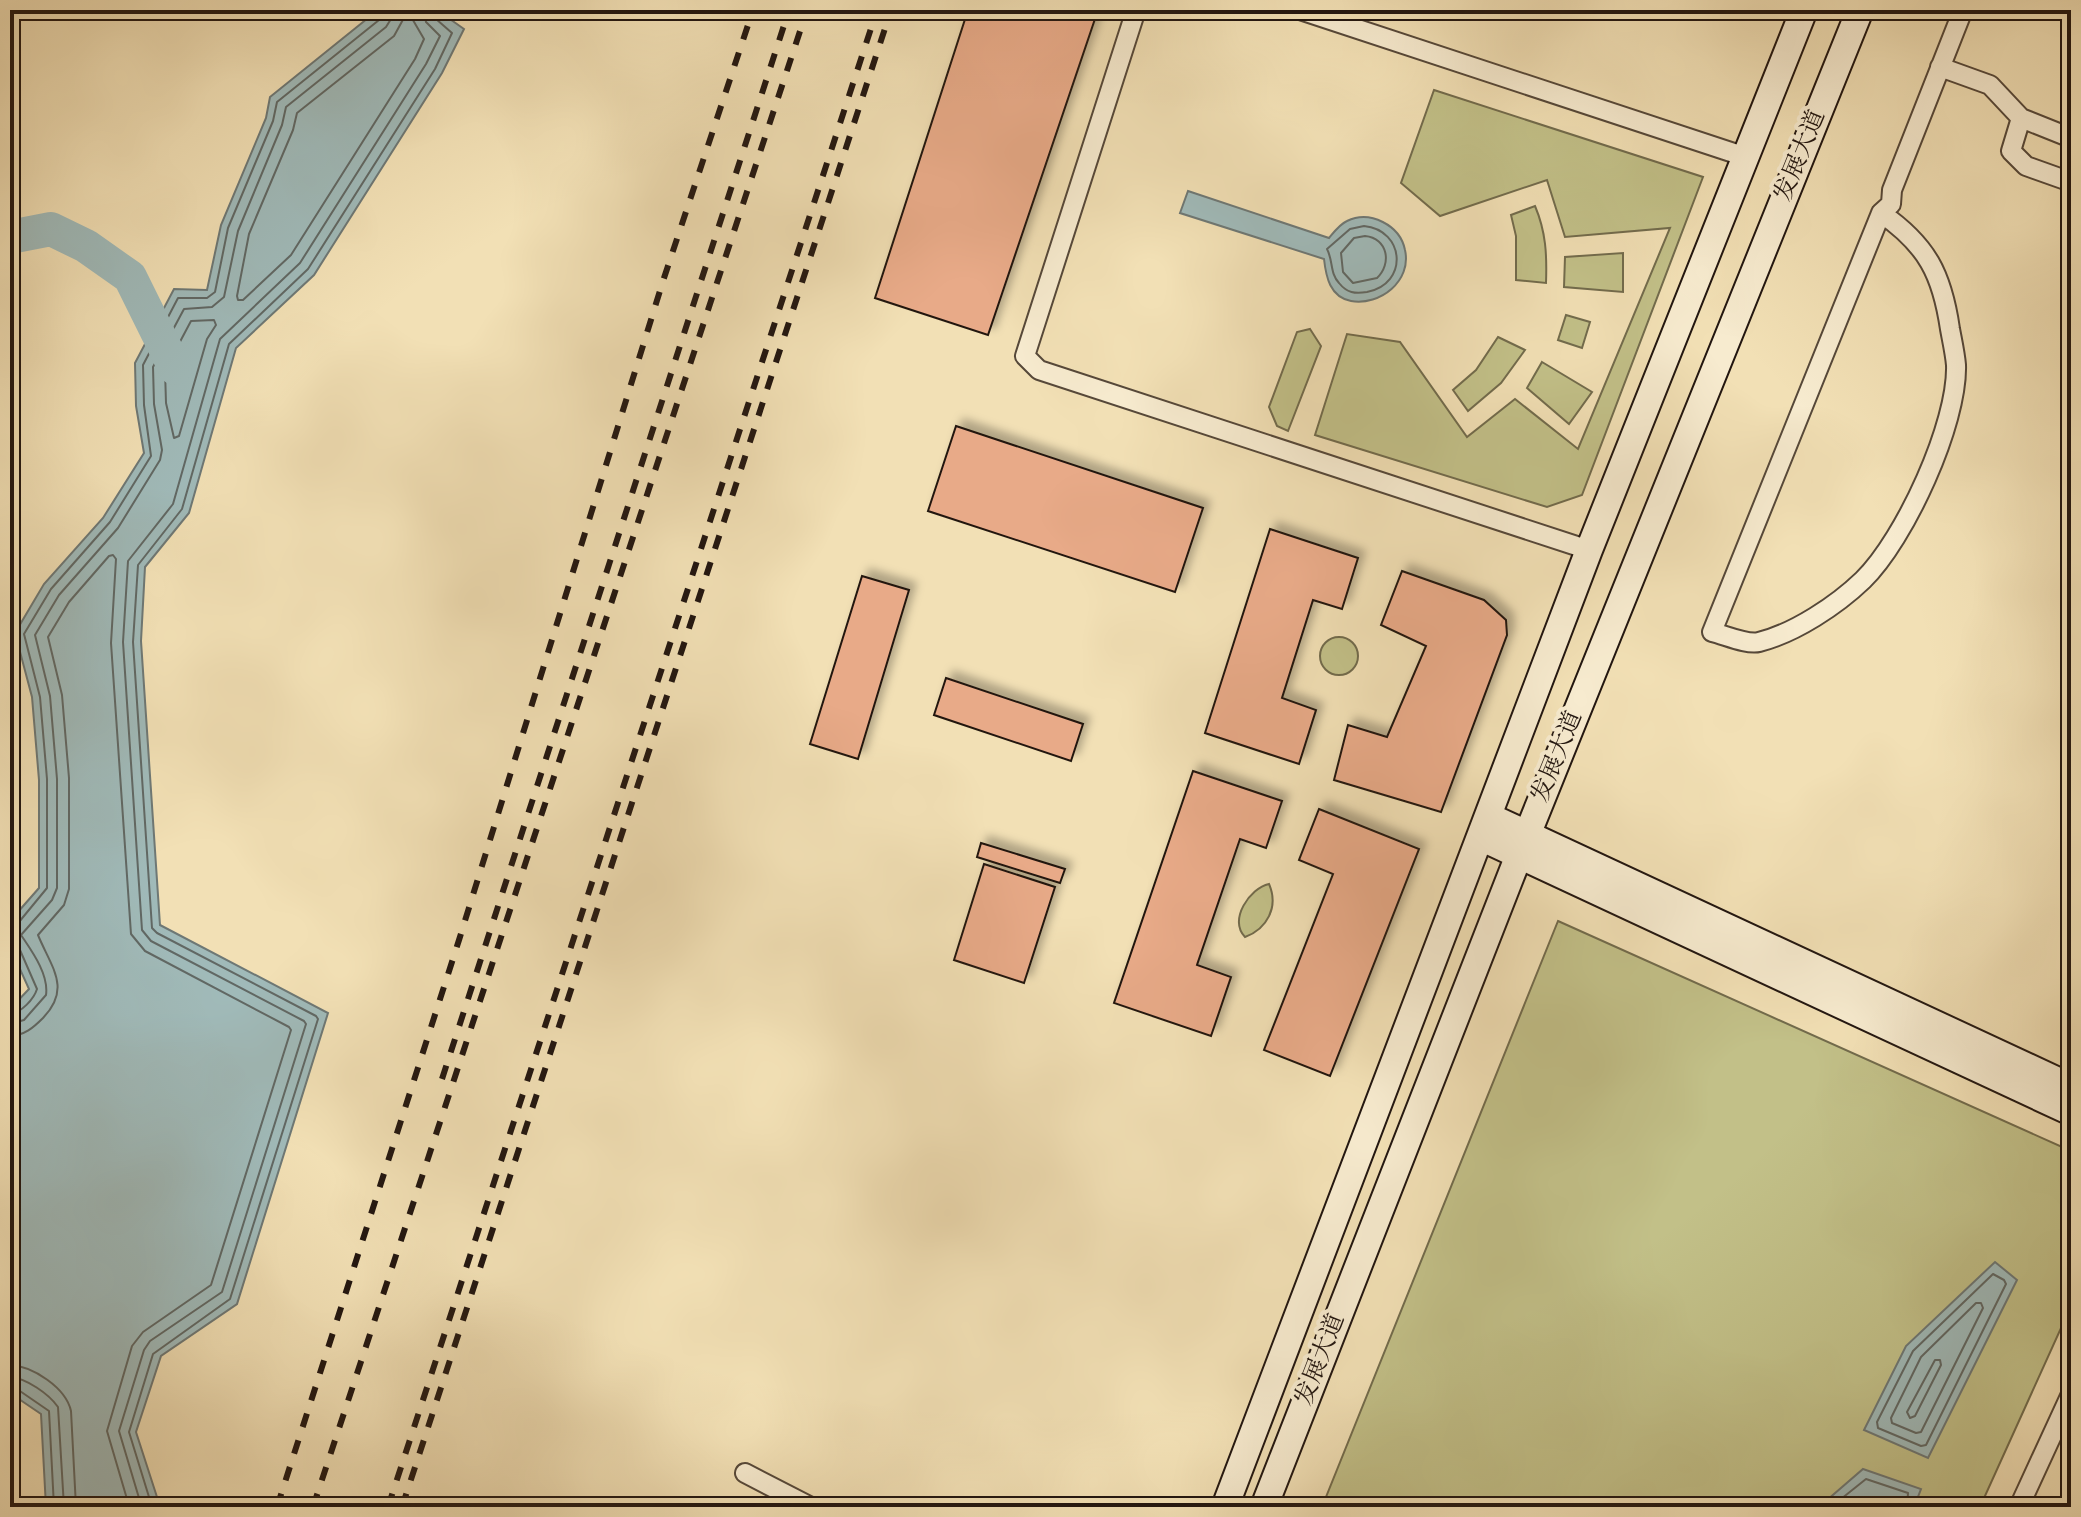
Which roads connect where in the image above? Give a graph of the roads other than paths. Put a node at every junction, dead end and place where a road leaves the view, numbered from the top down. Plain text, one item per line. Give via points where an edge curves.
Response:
1 (1136, 10) edge
2 (1300, 10) edge
3 (1804, 10) edge
4 (1860, 10) edge
5 (1963, 10) edge
6 (1940, 67) junction
7 (2021, 118) junction
8 (2071, 138) edge
9 (1746, 157) junction
10 (2071, 182) edge
11 (1881, 213) junction
12 (1589, 550) junction
13 (1484, 826) junction
14 (1523, 844) junction
15 (2071, 1087) edge
16 (2071, 1112) edge
17 (2071, 1394) edge
18 (745, 1473) dead end
19 (811, 1507) edge
20 (1225, 1507) edge
21 (1264, 1507) edge
22 (2019, 1507) edge

1 - 12 street via 1025,356 1039,370
2 - 9 street
3 - 9 main road, 发展大道
4 - 14 main road, 发展大道
5 - 6 street
6 - 7 street via 1990,85
6 - 11 street via 1891,204
7 - 8 street
7 - 10 street via 2011,151 2026,166
9 - 12 main road, 发展大道
11 - 11 street via 1846,301 1712,632 1757,643 1813,619 1864,579 1908,516 1928,475 1947,420 1956,366 1945,293 1908,232
12 - 13 main road, 发展大道
13 - 14 main road
13 - 20 main road, 发展大道
14 - 15 main road
14 - 16 main road
14 - 21 main road, 发展大道
17 - 22 street
18 - 19 street

